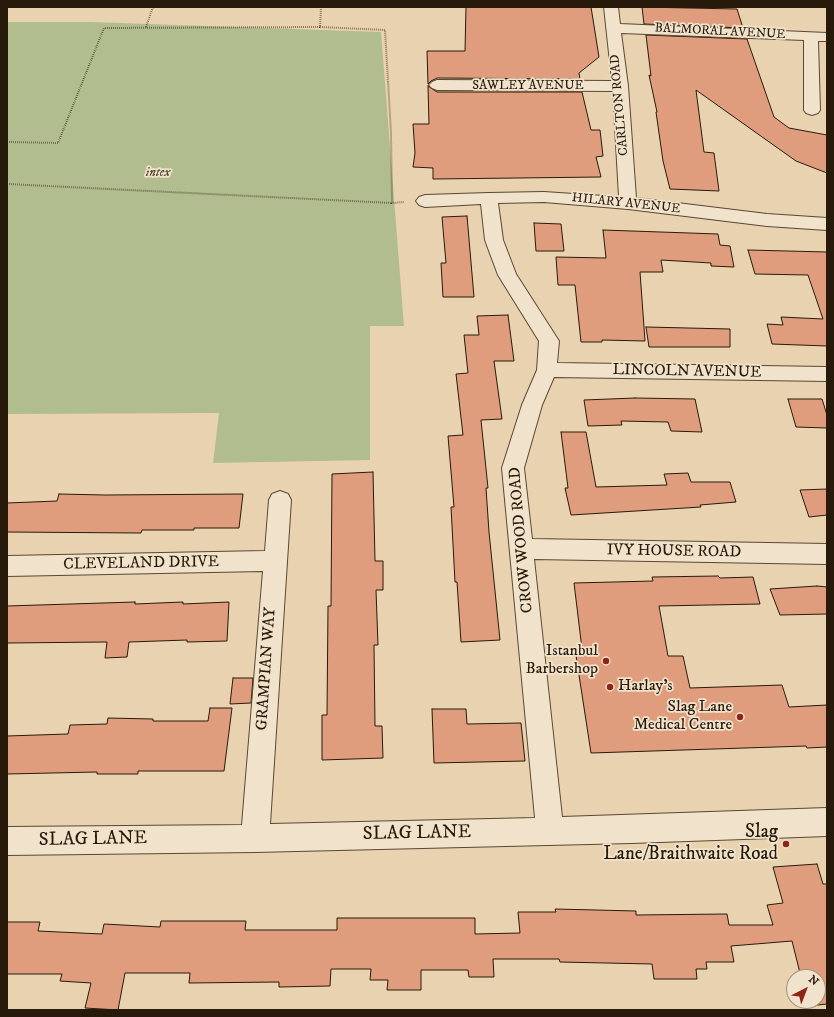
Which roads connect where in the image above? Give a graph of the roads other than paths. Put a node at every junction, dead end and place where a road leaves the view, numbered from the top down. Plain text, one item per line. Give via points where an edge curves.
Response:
1 (611, 7) edge
2 (613, 28) junction
3 (812, 36) junction
4 (827, 37) edge
5 (437, 86) dead end
6 (620, 86) junction
7 (812, 110) edge
8 (489, 198) junction
9 (425, 201) road end
10 (628, 203) junction
11 (827, 224) edge
12 (548, 370) junction
13 (827, 374) edge
14 (280, 500) dead end
15 (522, 549) junction
16 (827, 554) edge
17 (275, 561) junction
18 (7, 566) edge
19 (827, 822) edge
20 (550, 831) junction
21 (255, 838) junction
22 (7, 841) edge

1 - 2 street, CARLTON ROAD
2 - 3 street, BALMORAL AVENUE
2 - 6 street, CARLTON ROAD
3 - 4 street, BALMORAL AVENUE
3 - 7 street
5 - 6 street, SAWLEY AVENUE
6 - 10 street, CARLTON ROAD
8 - 9 street, HILARY AVENUE
8 - 10 street, HILARY AVENUE via 544,197
8 - 12 street, CROW WOOD ROAD via 494,240 507,275 549,341
10 - 11 street, HILARY AVENUE via 766,220
12 - 13 street, LINCOLN AVENUE
12 - 15 street, CROW WOOD ROAD via 532,405 513,468
14 - 17 street, GRAMPIAN WAY
15 - 16 street, IVY HOUSE ROAD
15 - 20 street, CROW WOOD ROAD
17 - 18 street, CLEVELAND DRIVE
17 - 21 street, GRAMPIAN WAY
19 - 20 street, SLAG LANE
20 - 21 street, SLAG LANE
21 - 22 street, SLAG LANE

